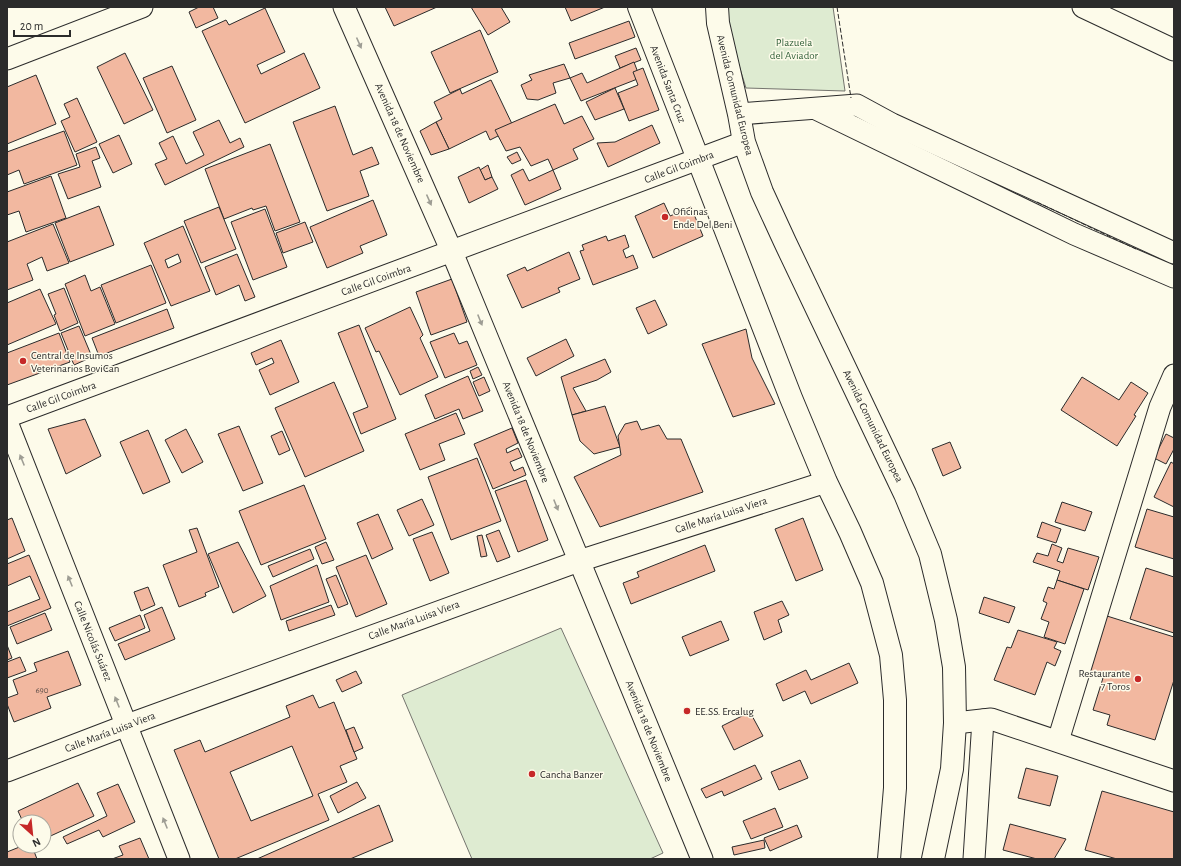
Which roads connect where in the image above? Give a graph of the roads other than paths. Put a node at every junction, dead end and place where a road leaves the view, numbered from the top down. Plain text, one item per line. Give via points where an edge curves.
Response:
1 (142, 7) edge
2 (344, 7) edge
3 (639, 7) edge
4 (717, 7) edge
5 (1083, 7) edge
6 (1174, 50) edge
7 (7, 59) edge
8 (816, 109) junction
9 (739, 114) junction
10 (744, 142) junction
11 (698, 160) junction
12 (452, 252) junction
13 (1174, 253) edge
14 (1174, 277) edge
15 (1174, 375) edge
16 (1169, 400) edge
17 (7, 417) edge
18 (7, 422) edge
19 (826, 482) junction
20 (579, 561) junction
21 (983, 720) junction
22 (955, 723) junction
23 (127, 725) junction
24 (1058, 741) junction
25 (7, 771) edge
26 (1174, 781) edge
27 (179, 859) edge
28 (702, 859) edge
29 (889, 859) edge
30 (933, 859) edge
31 (974, 859) edge

1 - 7 street
2 -> 12 street, Avenida 18 de Noviembre
3 - 11 main road, Avenida Santa Cruz
4 - 9 main road, Avenida Comunidad Europea via 718,23
5 - 6 street
8 - 9 street
8 - 13 street via 857,105 892,124
8 - 14 street via 1074,234
9 - 10 main road, Avenida Comunidad Europea
10 - 11 street, Calle Gil Coimbra
10 - 22 main road, Avenida Comunidad Europea via 762,192 905,494 930,554 954,667
11 - 12 street, Calle Gil Coimbra
11 - 19 main road, Avenida Santa Cruz
12 - 17 street, Calle Gil Coimbra
12 -> 20 street, Avenida 18 de Noviembre
15 - 16 street
16 - 24 street
23 -> 18 street, Calle Nicolás Suárez
19 - 20 street, Calle María Luisa Viera
19 - 29 main road, Avenida Santa Cruz via 872,583 891,655 895,700 896,788
20 - 23 street, Calle María Luisa Viera
20 - 28 street, Avenida 18 de Noviembre
21 - 22 street
21 - 24 street via 991,719
21 - 31 street
22 - 30 main road, Avenida Comunidad Europea via 952,769
23 - 25 street, Calle María Luisa Viera
27 -> 23 street, Calle Nicolás Suárez
24 - 26 street

